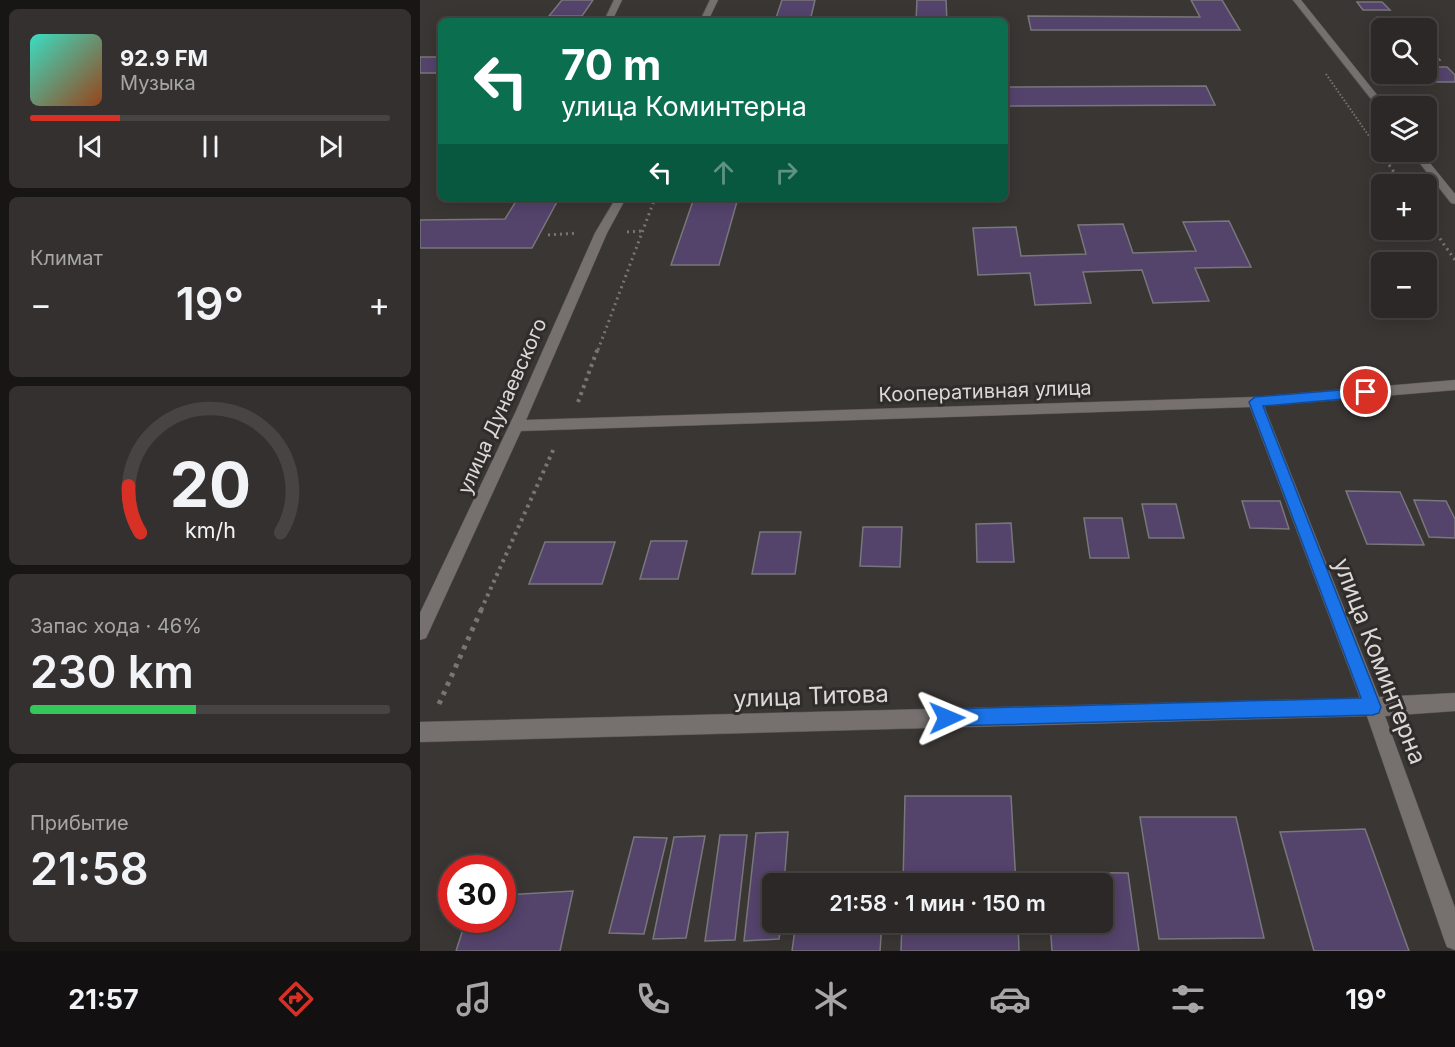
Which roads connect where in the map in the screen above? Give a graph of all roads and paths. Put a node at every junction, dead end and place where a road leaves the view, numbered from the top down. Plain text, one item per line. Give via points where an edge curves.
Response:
1 (618, 0) edge
2 (714, 0) edge
3 (1297, 0) edge
4 (609, 18) edge
5 (705, 18) edge
6 (1324, 72) dead end
7 (1373, 96) edge
8 (1424, 162) edge
9 (1395, 174) edge
10 (619, 201) edge
11 (655, 201) edge
12 (1455, 201) edge
13 (1437, 235) edge
14 (1455, 260) edge
15 (1455, 385) edge
16 (1255, 402) junction
17 (565, 424) junction
18 (515, 426) junction
19 (420, 632) edge
20 (1455, 702) edge
21 (1373, 707) junction
22 (424, 732) edge
23 (1455, 939) edge

1 - 4 street
2 - 5 street
3 - 7 street
6 - 9 path
8 - 12 street
10 - 18 street, улица Дунаевского via 601,233
11 - 17 path via 585,386
13 - 14 path
15 - 16 street, Кооперативная улица
16 - 17 street, Кооперативная улица
16 - 21 street, улица Коминтерна
17 - 18 street, Кооперативная улица
17 - 22 path
18 - 19 street, улица Дунаевского
20 - 21 street, улица Титова
21 - 22 street, улица Титова
21 - 23 street, улица Коминтерна

